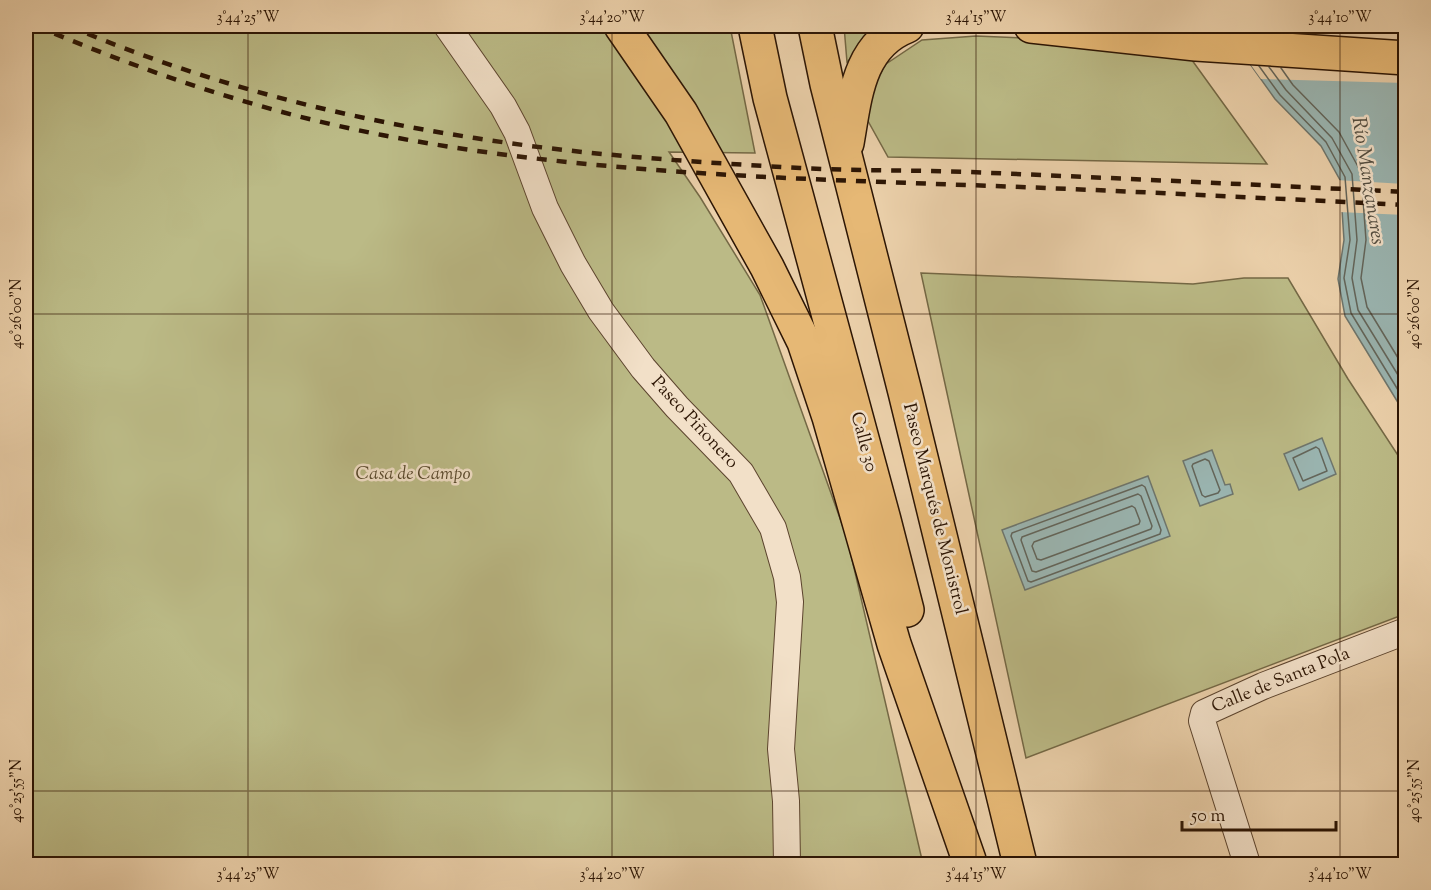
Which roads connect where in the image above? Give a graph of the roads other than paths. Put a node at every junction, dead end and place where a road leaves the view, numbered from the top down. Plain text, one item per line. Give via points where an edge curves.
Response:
1 (447, 26) edge
2 (621, 26) edge
3 (755, 26) edge
4 (815, 26) edge
5 (907, 26) edge
6 (1030, 26) edge
7 (1406, 58) edge
8 (846, 154) junction
9 (1406, 631) edge
10 (969, 862) edge
11 (787, 864) edge
12 (1020, 864) edge
13 (1247, 864) edge

1 - 11 street, Paseo Piñonero via 517,132 545,208 601,311 643,368 741,473 773,528 788,577 790,602 781,749
2 - 10 highway via 681,113 804,342 894,644
3 - 10 highway, Calle 30 via 770,98 884,520
4 - 8 highway
5 - 8 highway via 889,35 873,50 863,69
6 - 7 highway via 1196,44
8 - 12 highway, Paseo Marqués de Monistrol
9 - 13 street, Calle de Santa Pola via 1204,713 1202,721

